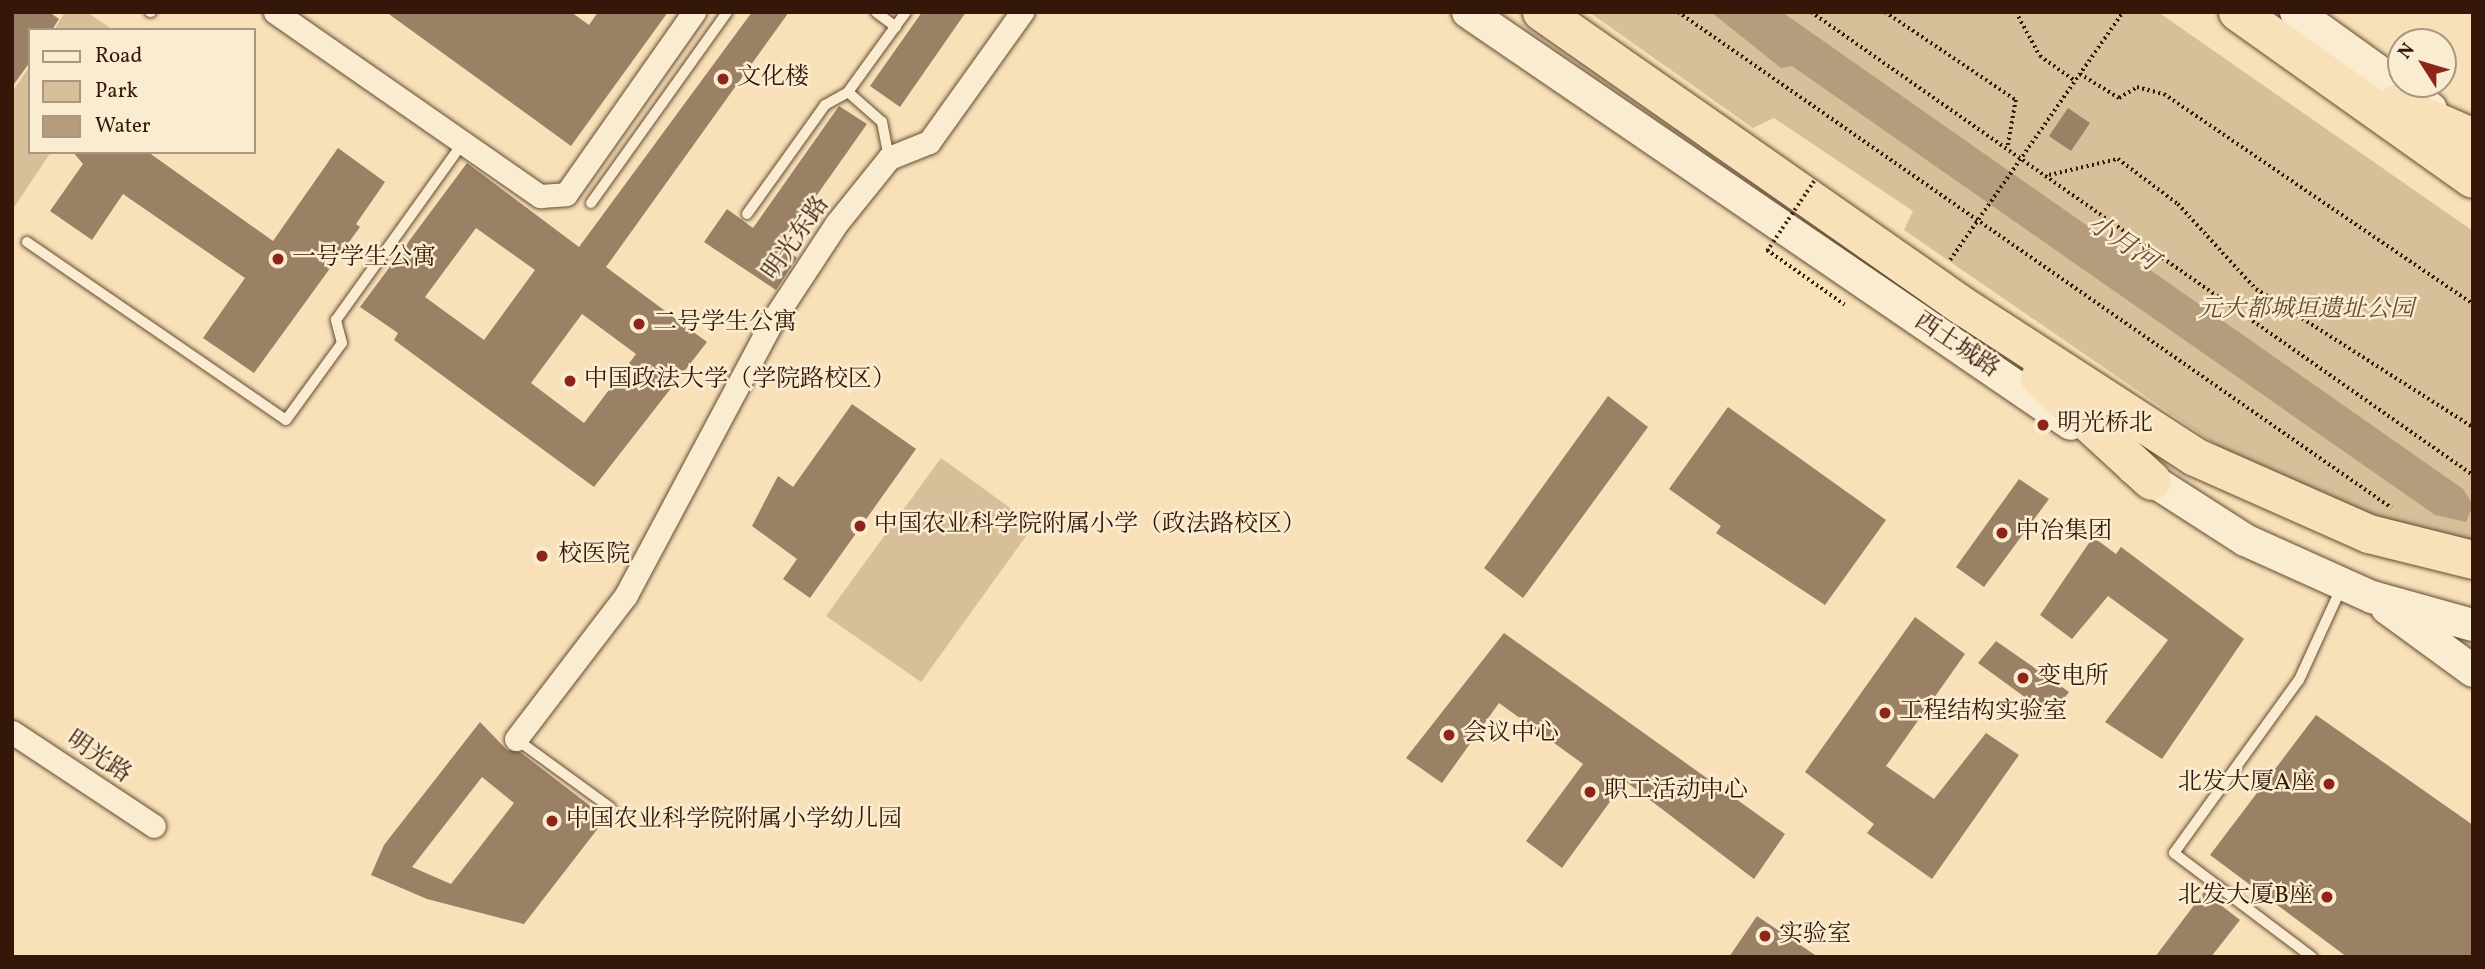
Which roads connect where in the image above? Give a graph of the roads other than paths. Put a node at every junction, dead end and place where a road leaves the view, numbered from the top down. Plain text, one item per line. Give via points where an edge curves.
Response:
1 (275, 12) edge
2 (694, 12) edge
3 (727, 12) edge
4 (876, 12) edge
5 (906, 12) edge
6 (1022, 12) edge
7 (1468, 12) edge
8 (1542, 12) edge
9 (2238, 12) edge
10 (2246, 12) edge
11 (2296, 12) edge
12 (896, 27) junction
13 (848, 92) junction
14 (2472, 138) edge
15 (462, 144) junction
16 (889, 158) junction
17 (2473, 179) edge
18 (591, 203) dead end
19 (747, 214) dead end
20 (27, 242) dead end
21 (1961, 305) junction
22 (2152, 481) junction
23 (2473, 560) edge
24 (2343, 583) junction
25 (2372, 597) junction
26 (2473, 625) edge
27 (2473, 671) edge
28 (12, 732) edge
29 (516, 739) joint
30 (611, 808) dead end
31 (154, 826) dead end
32 (2312, 957) edge

1 - 15 street
2 - 15 street via 566,194 540,196
3 - 18 lane
4 - 12 lane
5 - 12 lane
6 - 16 street via 929,142
7 - 22 street, 西土城路
8 - 21 highway
9 - 17 highway
10 - 14 highway via 2385,99
11 - 14 street
12 - 13 lane
13 - 16 lane via 881,122
13 - 19 lane via 825,105
15 - 20 lane via 336,320 342,343 286,420
16 - 29 street, 明光东路 via 771,323 626,595
21 - 22 highway
21 - 23 highway via 2195,457 2369,534
22 - 24 street, 西土城路 via 2245,540
24 - 25 street, 西土城路
24 - 32 lane via 2299,680 2174,853
25 - 26 street, 西土城路
25 - 27 street
28 - 31 street, 明光路
29 - 30 lane

